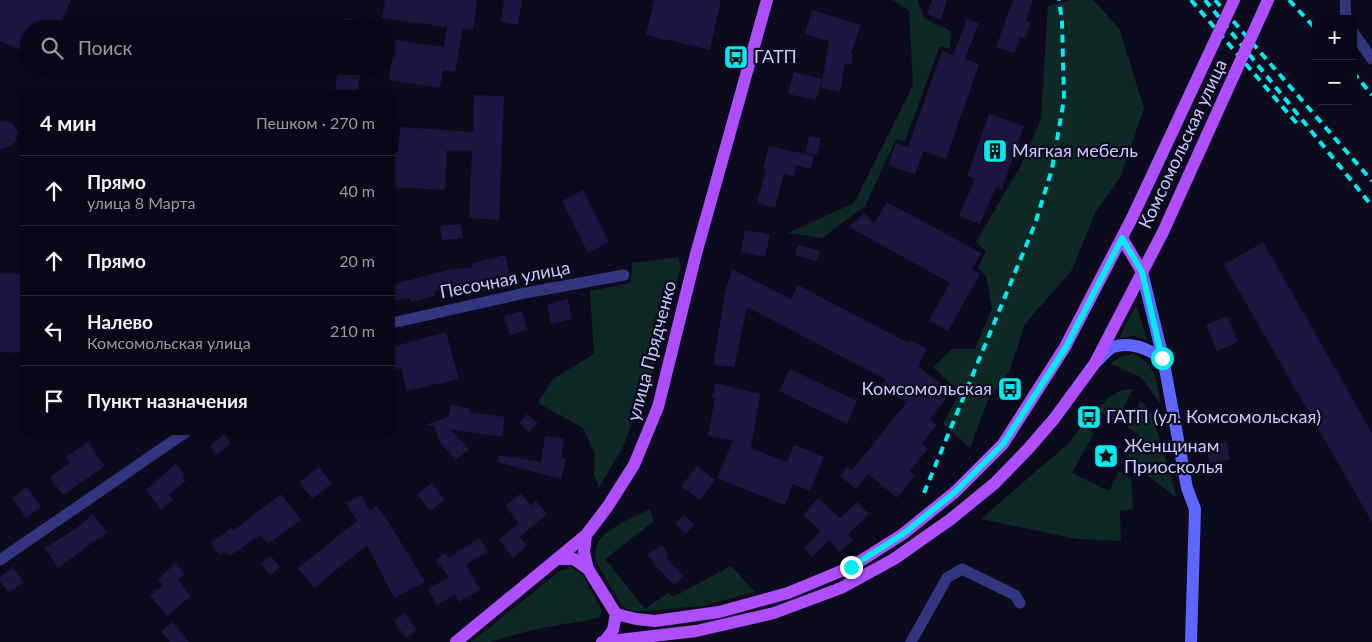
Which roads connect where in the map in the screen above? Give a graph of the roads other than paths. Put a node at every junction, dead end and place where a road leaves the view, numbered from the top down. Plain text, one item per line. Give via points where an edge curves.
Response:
1 (767, 0) edge
2 (1234, 0) edge
3 (1268, 0) edge
4 (1345, 0) edge
5 (1346, 15) edge
6 (1357, 38) edge
7 (1372, 59) edge
8 (1122, 238) junction
9 (1142, 272) junction
10 (624, 275) dead end
11 (395, 322) edge
12 (1162, 358) junction
13 (1095, 363) junction
14 (182, 435) edge
15 (586, 535) junction
16 (556, 559) junction
17 (0, 560) edge
18 (588, 569) junction
19 (1020, 603) dead end
20 (616, 614) junction
21 (462, 639) edge
22 (603, 642) edge
23 (911, 642) edge
24 (1190, 642) edge

1 - 15 main road, улица Прядченко via 696,254 658,407 634,465
2 - 8 main road, Комсомольская улица, bridge
3 - 9 main road, Комсомольская улица, bridge
4 - 5 street
6 - 7 street
8 - 9 main road
8 - 20 main road, Комсомольская улица via 1066,347 1003,444 955,492 903,534 851,567 780,595 719,612 655,621
9 - 12 main road
9 - 13 main road, Комсомольская улица
10 - 11 street, Песочная улица
12 - 13 main road via 1133,344 1111,348
12 - 24 main road via 1195,509
13 - 22 main road, Комсомольская улица via 1054,419 995,483 894,559 841,588 774,614 696,631
14 - 17 street
15 - 16 main road, улица Прядченко
15 - 18 main road via 584,552
16 - 18 main road via 574,559
16 - 21 main road, улица Прядченко
18 - 20 main road
19 - 23 street via 1015,595 962,569 947,578
20 - 22 main road via 613,630

